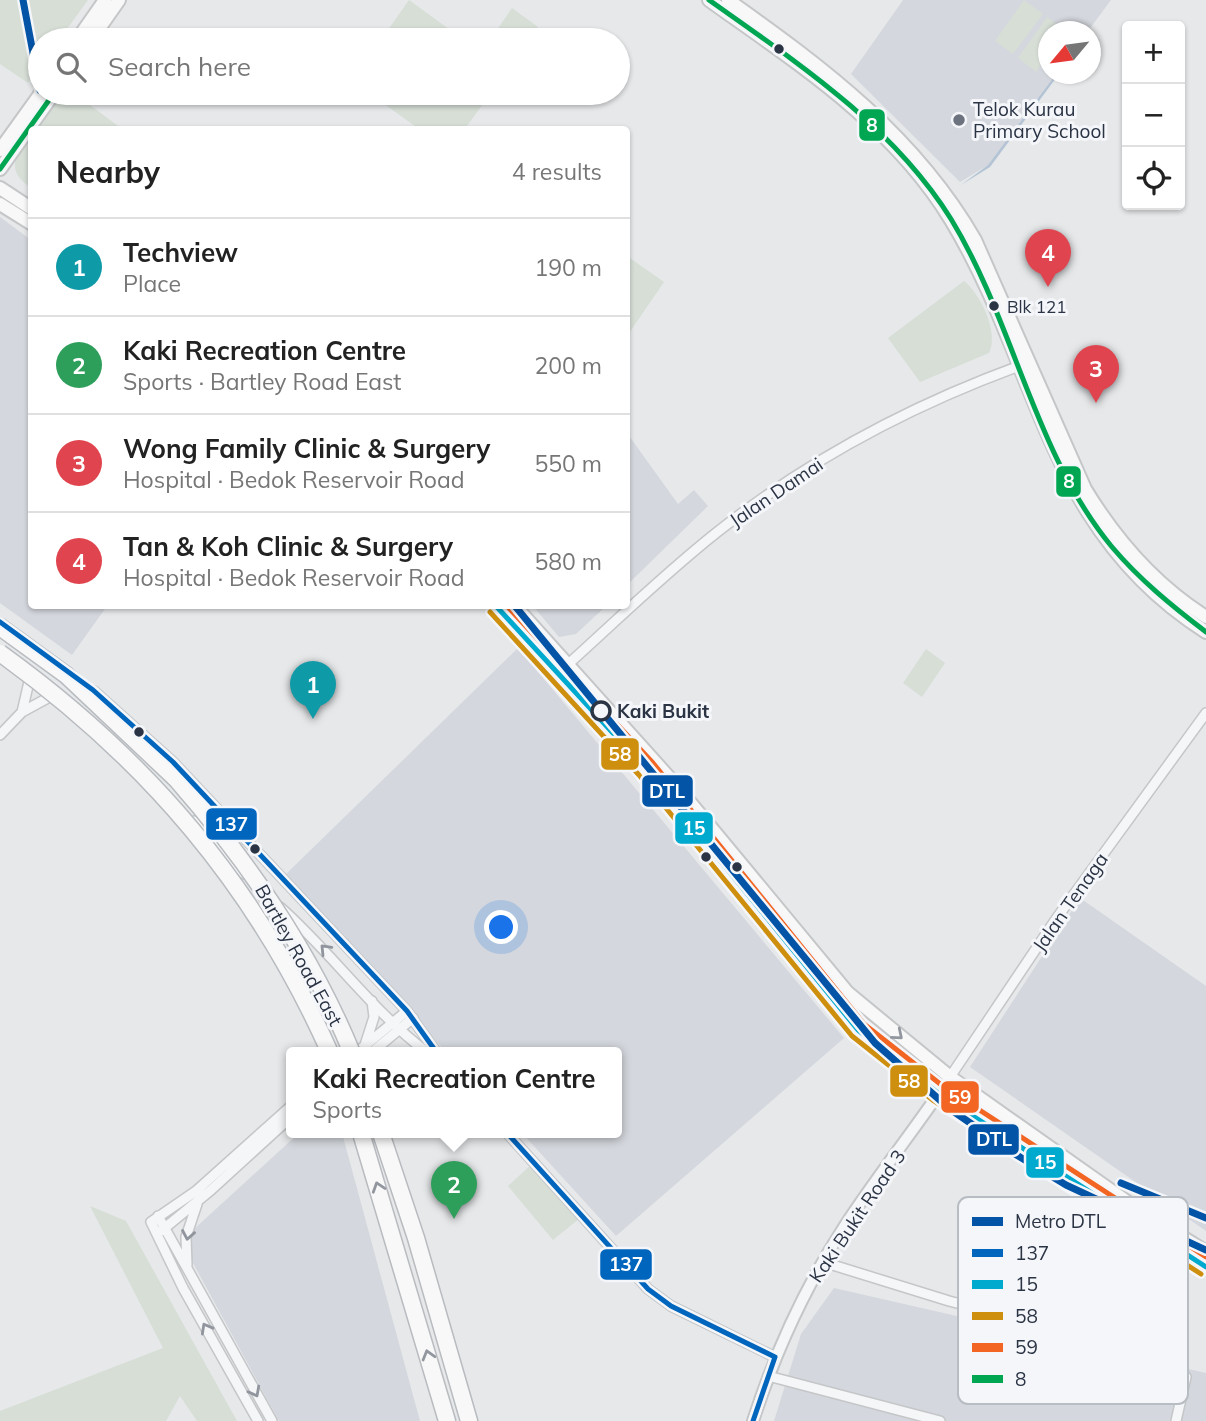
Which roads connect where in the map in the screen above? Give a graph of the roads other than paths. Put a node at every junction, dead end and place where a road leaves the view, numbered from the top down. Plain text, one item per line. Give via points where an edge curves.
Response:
1 (105, 0) edge
2 (119, 0) edge
3 (709, 0) edge
4 (728, 0) edge
5 (85, 28) edge
6 (99, 28) edge
7 (833, 83) junction
8 (32, 105) edge
9 (45, 105) edge
10 (31, 126) edge
11 (28, 130) edge
12 (1, 148) edge
13 (0, 169) edge
14 (0, 188) edge
15 (0, 204) edge
16 (28, 206) edge
17 (28, 222) edge
18 (1022, 365) junction
19 (630, 608) edge
20 (499, 609) edge
21 (517, 609) edge
22 (629, 609) edge
23 (1206, 617) edge
24 (0, 625) edge
25 (1206, 632) edge
26 (0, 650) edge
27 (563, 669) junction
28 (31, 670) junction
29 (59, 692) junction
30 (22, 712) junction
31 (1206, 713) edge
32 (0, 735) edge
33 (372, 999) junction
34 (410, 1014) junction
35 (395, 1027) junction
36 (327, 1047) edge
37 (359, 1047) edge
38 (362, 1047) edge
39 (367, 1047) edge
40 (420, 1047) edge
41 (433, 1047) edge
42 (950, 1077) junction
43 (939, 1094) junction
44 (286, 1110) edge
45 (286, 1122) edge
46 (363, 1138) edge
47 (384, 1138) edge
48 (512, 1138) edge
49 (1098, 1197) edge
50 (1120, 1197) edge
51 (198, 1202) junction
52 (161, 1231) junction
53 (1188, 1241) edge
54 (1206, 1252) edge
55 (1188, 1255) edge
56 (823, 1262) junction
57 (1206, 1267) edge
58 (188, 1268) junction
59 (958, 1303) edge
60 (775, 1357) junction
61 (768, 1376) junction
62 (258, 1421) edge
63 (272, 1421) edge
64 (447, 1421) edge
65 (470, 1421) edge
66 (753, 1421) edge
67 (940, 1421) edge

1 - 5 main road
2 - 6 main road
3 - 7 main road
4 - 7 main road
7 - 18 main road via 895,132 959,211 1004,302
8 - 12 main road
9 - 10 main road
11 - 13 main road
14 - 16 main road
15 - 17 main road
18 - 19 street, Jalan Damai via 914,408 774,491
18 - 23 main road via 1101,516 1158,580
18 - 25 main road via 1067,478 1097,528 1149,587
20 - 27 main road
21 - 27 main road
22 - 27 street, Jalan Damai
24 - 34 street via 93,690 173,762
24 - 37 highway, Bartley Road East, bridge via 66,675 129,732 219,828 281,916
26 - 28 street
26 - 36 highway, Bartley Road East, bridge via 115,746 203,839 264,926
27 -> 42 main road via 674,783 848,993
27 - 43 main road via 859,1030
28 - 29 street
28 - 30 street
29 - 30 street
33 -> 29 street via 307,930 245,876 134,758
30 - 32 street
31 - 42 street, Jalan Tenaga via 1056,919
33 - 35 street
33 - 38 street via 374,1016
34 - 35 street
34 - 41 street
35 - 39 street
35 - 40 street
42 - 43 street, Jalan Tenaga
42 - 50 main road
43 - 49 main road
43 - 56 street, Kaki Bukit Road 3
44 - 52 street via 196,1191 151,1222
45 - 51 street
64 -> 46 highway
47 - 65 highway
48 - 60 street via 648,1289 671,1306
51 - 52 street
51 -> 58 street via 186,1237
52 - 58 street
62 -> 52 street
53 - 54 main road
55 - 57 main road
56 - 59 street
56 - 60 street, Kaki Bukit Road 3
58 -> 63 street
60 - 61 street, Kaki Bukit Road 3
61 - 66 street, Kaki Bukit Road 3
61 - 67 street

